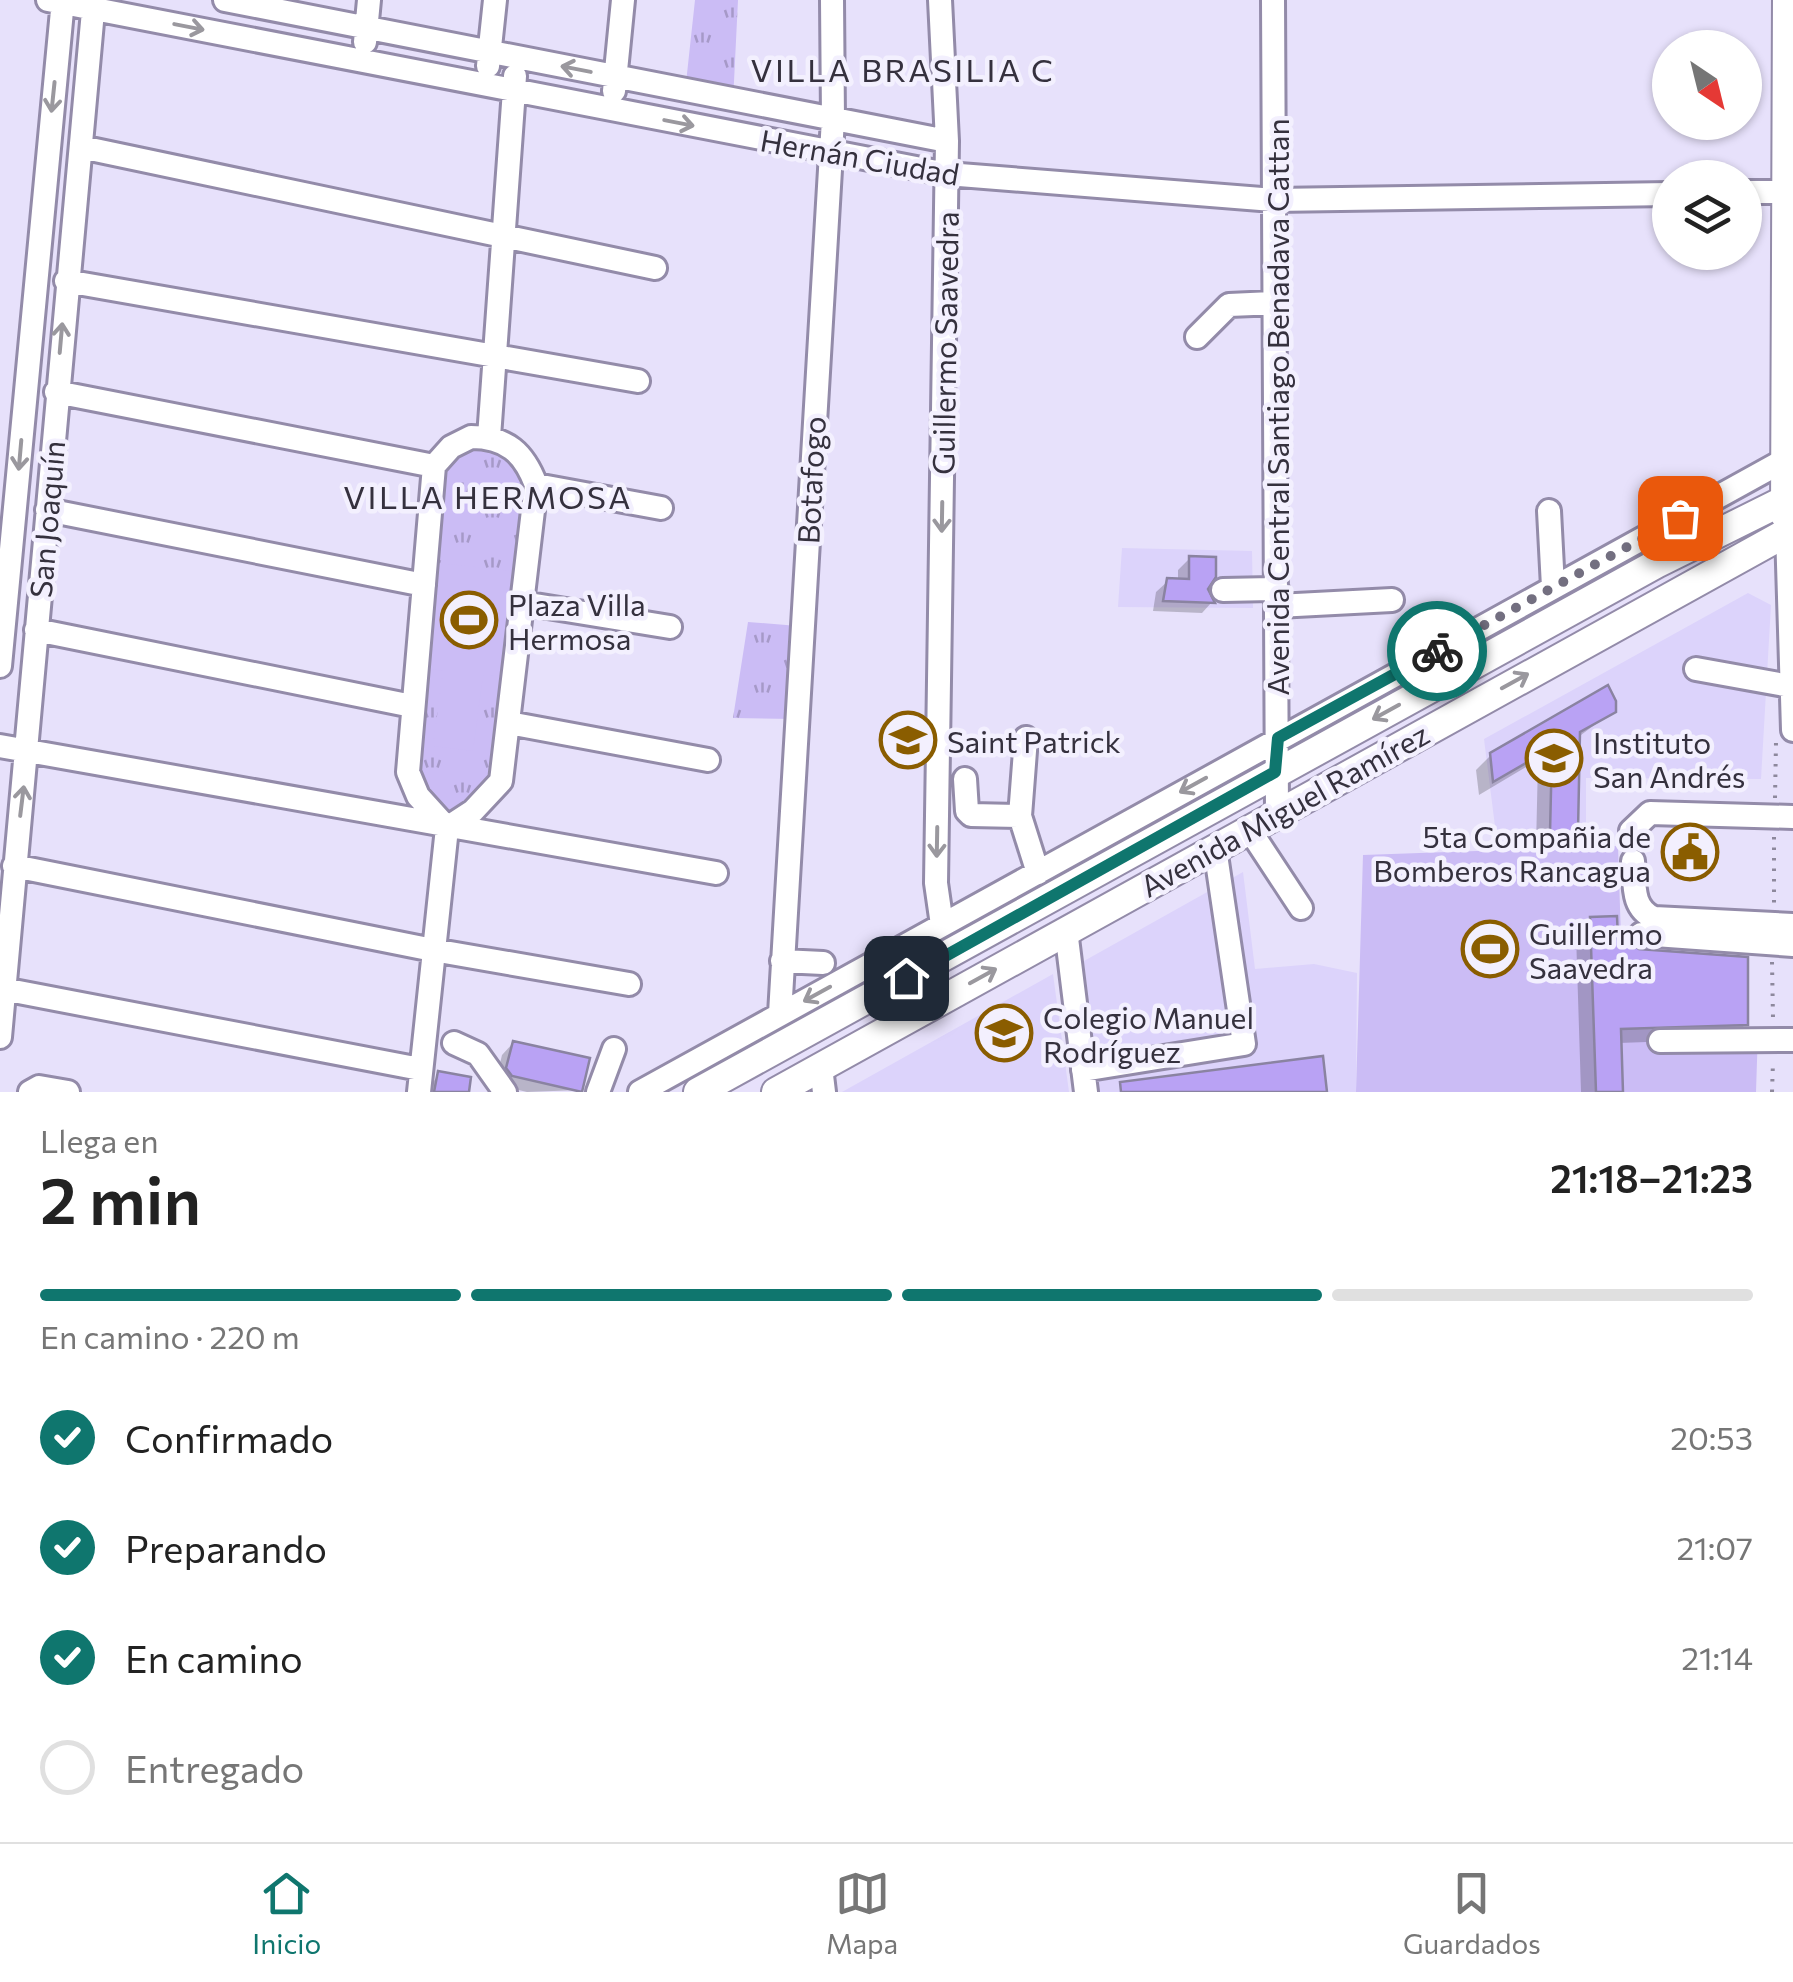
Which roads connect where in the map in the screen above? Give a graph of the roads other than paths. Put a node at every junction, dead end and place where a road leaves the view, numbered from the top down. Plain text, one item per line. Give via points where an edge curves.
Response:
1 (369, 0) edge
2 (496, 0) edge
3 (624, 0) edge
4 (832, 0) edge
5 (940, 0) edge
6 (1273, 0) edge
7 (1787, 0) edge
8 (58, 1) edge
9 (240, 2) edge
10 (93, 4) edge
11 (366, 28) junction
12 (242, 37) junction
13 (490, 52) junction
14 (518, 58) junction
15 (362, 61) junction
16 (617, 76) junction
17 (485, 84) junction
18 (513, 90) junction
19 (611, 109) junction
20 (833, 119) junction
21 (947, 142) junction
22 (81, 148) junction
23 (828, 152) junction
24 (946, 174) junction
25 (1762, 192) edge
26 (1785, 192) junction
27 (1652, 194) edge
28 (1274, 200) junction
29 (505, 239) junction
30 (655, 268) dead end
31 (66, 282) junction
32 (1275, 303) junction
33 (1197, 337) dead end
34 (1789, 355) edge
35 (496, 356) junction
36 (638, 381) dead end
37 (56, 392) junction
38 (489, 437) junction
39 (1784, 461) junction
40 (434, 466) junction
41 (536, 485) junction
42 (1788, 499) edge
43 (661, 508) dead end
44 (48, 510) junction
45 (1549, 511) dead end
46 (1790, 530) edge
47 (424, 586) junction
48 (1554, 587) junction
49 (1222, 590) dead end
50 (1277, 598) junction
51 (1392, 600) dead end
52 (522, 603) junction
53 (670, 628) dead end
54 (36, 630) junction
55 (0, 666) edge
56 (1696, 669) dead end
57 (1790, 686) junction
58 (412, 706) junction
59 (509, 723) junction
60 (1793, 730) edge
61 (1026, 738) dead end
62 (1278, 738) junction
63 (0, 746) edge
64 (28, 750) junction
65 (708, 760) dead end
66 (1275, 772) junction
67 (965, 779) dead end
68 (1276, 813) junction
69 (1020, 816) junction
70 (1793, 818) edge
71 (447, 828) junction
72 (1249, 829) junction
73 (1631, 832) dead end
74 (1159, 836) junction
75 (1214, 848) junction
76 (1633, 861) dead end
77 (14, 866) junction
78 (716, 873) dead end
79 (1038, 873) junction
80 (1301, 908) dead end
81 (1793, 924) edge
82 (942, 925) junction
83 (1066, 930) junction
84 (1641, 934) dead end
85 (1793, 945) edge
86 (433, 950) junction
87 (782, 961) junction
88 (822, 962) dead end
89 (630, 984) dead end
90 (3, 989) junction
91 (780, 1014) junction
92 (0, 1037) edge
93 (1793, 1040) edge
94 (1660, 1042) dead end
95 (454, 1044) dead end
96 (614, 1049) dead end
97 (822, 1080) edge
98 (420, 1081) edge
99 (1084, 1081) edge
100 (30, 1092) edge
101 (68, 1092) edge
102 (505, 1092) edge
103 (598, 1092) edge
104 (640, 1092) edge
105 (698, 1092) edge
106 (776, 1092) edge

1 - 11 street
2 - 13 street
3 - 16 street
4 - 20 street, Botafogo
5 - 21 street, Guillermo Saavedra
6 - 28 street, Avenida Central Santiago Benadava Cattan
7 - 26 main road
8 - 10 street, Hernán Ciudad
8 -> 55 street, San Joaquín
9 - 11 street, Hernán Ciudad
9 - 12 street
10 -> 12 street, Hernán Ciudad
10 - 22 street, San Joaquín
11 - 13 street, Hernán Ciudad
11 - 15 street
12 - 15 street, Hernán Ciudad
13 - 14 street, Hernán Ciudad
13 - 17 street
16 -> 14 street, Hernán Ciudad
14 - 18 street
15 - 17 street, Hernán Ciudad
16 - 19 street
16 - 20 street, Hernán Ciudad
17 - 18 street, Hernán Ciudad
18 - 19 street, Hernán Ciudad
18 - 29 street
19 -> 23 street, Hernán Ciudad
20 - 21 street, Hernán Ciudad
20 - 23 street, Botafogo
21 - 24 street, Guillermo Saavedra
22 - 29 street
22 - 31 street, San Joaquín
23 - 24 street, Hernán Ciudad
23 - 87 street, Botafogo
24 - 28 street, Hernán Ciudad
24 -> 82 street, Guillermo Saavedra via 936,883
25 - 26 street
26 - 34 main road
27 - 28 street, Hernán Ciudad
28 - 32 street, Avenida Central Santiago Benadava Cattan
29 - 30 street
29 - 35 street
31 - 35 street
37 -> 31 street, San Joaquín
32 - 33 street via 1229,305
32 - 50 street, Avenida Central Santiago Benadava Cattan
34 - 39 main road
35 - 36 street
35 - 38 street
37 - 40 street
37 - 44 street, San Joaquín
38 - 40 street via 450,447
38 - 41 street via 510,444 527,461
39 - 42 main road
39 - 48 street
40 - 47 street
41 - 43 street
41 - 52 street
42 - 46 main road
42 -> 66 main road, Avenida Miguel Ramírez
44 - 47 street
44 - 54 street, San Joaquín
45 - 48 street
46 - 57 street
68 -> 46 main road, Avenida Miguel Ramírez
47 - 58 street
48 - 62 street
49 - 50 street
50 - 51 street
50 - 62 street, Avenida Central Santiago Benadava Cattan
52 - 53 street
52 - 59 street
54 - 58 street
54 - 64 street, San Joaquín
56 - 57 street
57 - 60 street
58 - 71 street via 408,772 418,796
59 - 65 street
59 - 71 street via 500,782
61 - 69 street
62 - 66 street, Avenida Central Santiago Benadava Cattan
62 -> 79 street
63 - 64 street
64 - 71 street
77 -> 64 street, San Joaquín
66 - 68 street, Avenida Central Santiago Benadava Cattan
66 - 74 main road, Avenida Miguel Ramírez
67 - 69 street via 971,815
68 - 72 main road, Avenida Miguel Ramírez
69 - 79 street
70 - 73 street via 1650,813
71 - 78 street
71 - 86 street
72 - 75 main road, Avenida Miguel Ramírez
72 - 80 street
74 - 83 main road via 1134,872
74 - 105 main road, Avenida Miguel Ramírez
75 - 83 main road, Avenida Miguel Ramírez
75 - 99 street via 1244,1044
76 - 81 street via 1637,903 1654,918
77 - 86 street
77 - 90 street, San Joaquín
79 - 82 street
82 -> 91 street
97 -> 83 main road, Avenida Miguel Ramírez
83 - 99 street
84 - 85 street
86 - 89 street
86 - 98 street
87 - 88 street
87 - 91 street, Botafogo
90 - 92 street, San Joaquín
90 - 98 street
91 - 104 street
93 - 94 street
95 - 102 street via 478,1054
96 - 103 street
97 - 106 main road, Avenida Miguel Ramírez
100 - 101 street

